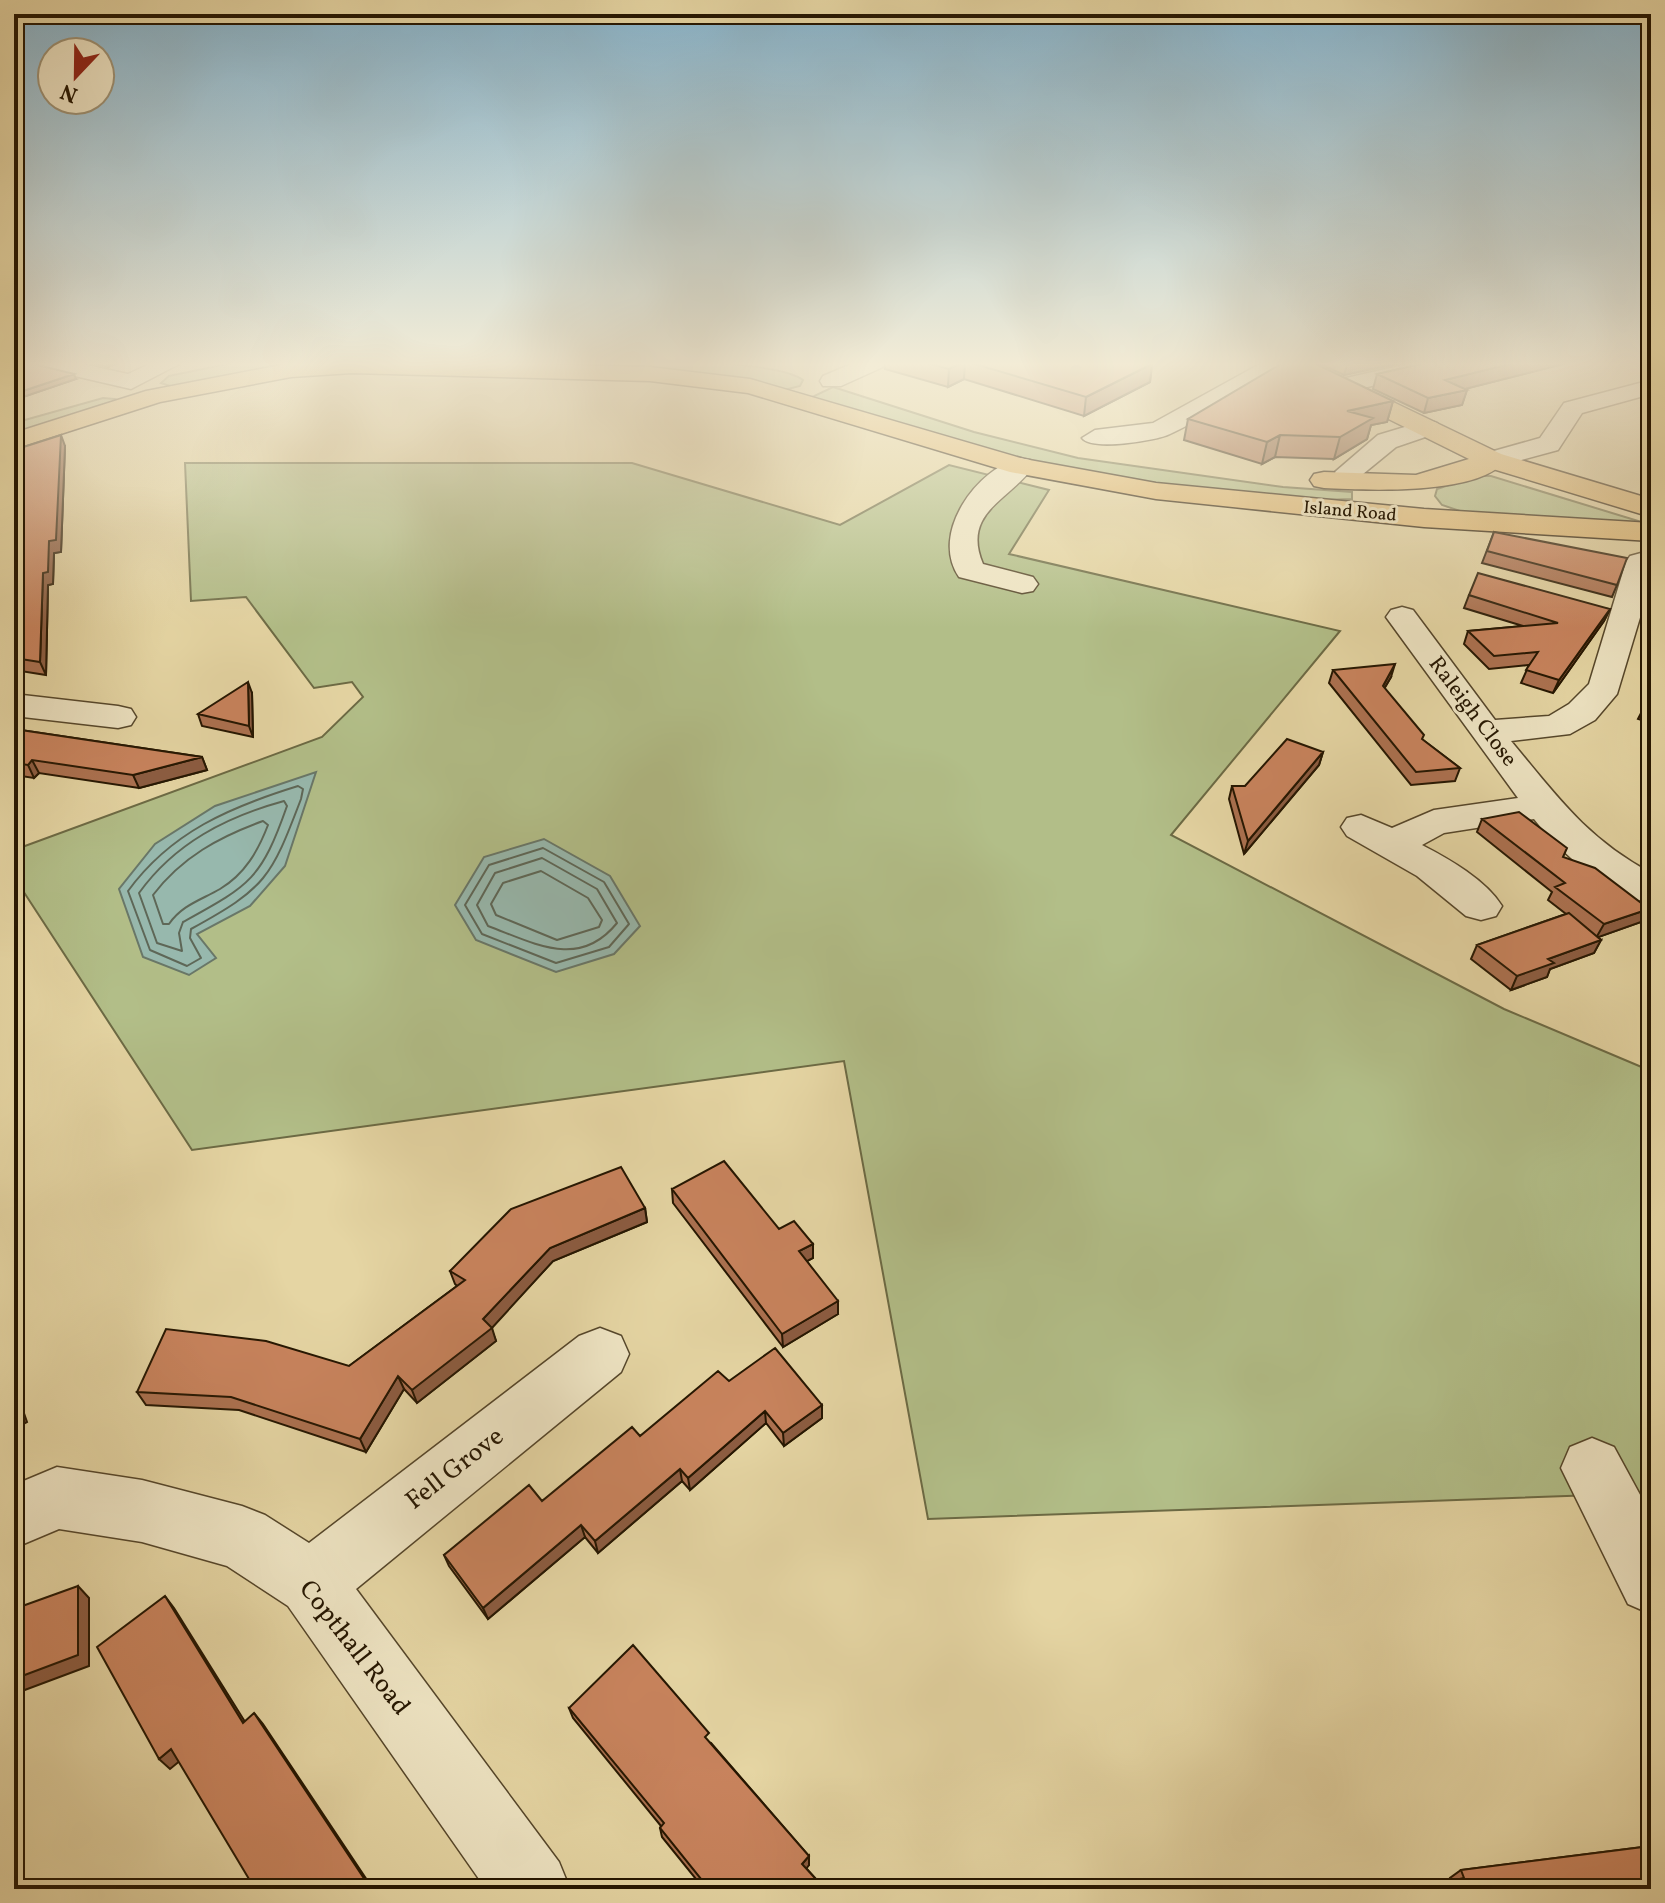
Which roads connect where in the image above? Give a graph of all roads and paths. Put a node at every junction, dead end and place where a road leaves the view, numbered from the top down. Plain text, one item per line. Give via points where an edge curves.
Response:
1 (981, 451) edge
2 (1108, 451) edge
3 (1375, 451) edge
4 (1474, 451) edge
5 (1525, 451) edge
6 (1492, 460) junction
7 (1148, 463) dead end
8 (1020, 466) junction
9 (1176, 467) dead end
10 (1352, 482) junction
11 (1416, 483) junction
12 (1651, 508) edge
13 (1341, 510) junction
14 (1461, 520) junction
15 (1646, 547) edge
16 (1022, 584) dead end
17 (1402, 617) dead end
18 (14, 705) edge
19 (118, 717) dead end
20 (1485, 732) junction
21 (1543, 806) junction
22 (1651, 890) edge
23 (1481, 906) dead end
24 (600, 1354) dead end
25 (1592, 1468) dead end
26 (14, 1517) edge
27 (1651, 1581) edge
28 (311, 1583) junction
29 (532, 1889) edge

1 - 8 main road, Island Road
2 - 7 main road
3 - 10 street via 1349,472
4 - 6 main road
5 - 6 street
6 - 11 main road, Island Road
6 - 12 main road
8 - 13 main road, Island Road via 1156,491
8 - 16 street via 989,492 960,536 970,570
9 - 10 main road, Island Road
10 - 11 main road, Island Road
10 - 13 main road via 1370,496
11 - 14 main road via 1411,492 1427,509
13 - 14 main road, Island Road
14 - 15 main road, Island Road
15 - 20 street via 1608,608 1619,642 1605,687 1582,712 1557,726
17 - 20 street, Raleigh Close
18 - 19 street
20 - 21 street, Raleigh Close
21 - 22 street, Raleigh Close via 1605,865
21 - 23 street via 1377,836 1432,867
24 - 28 street, Fell Grove
25 - 27 street
26 - 28 street, Copthall Road via 57,1498 142,1511 242,1538
28 - 29 street, Copthall Road

